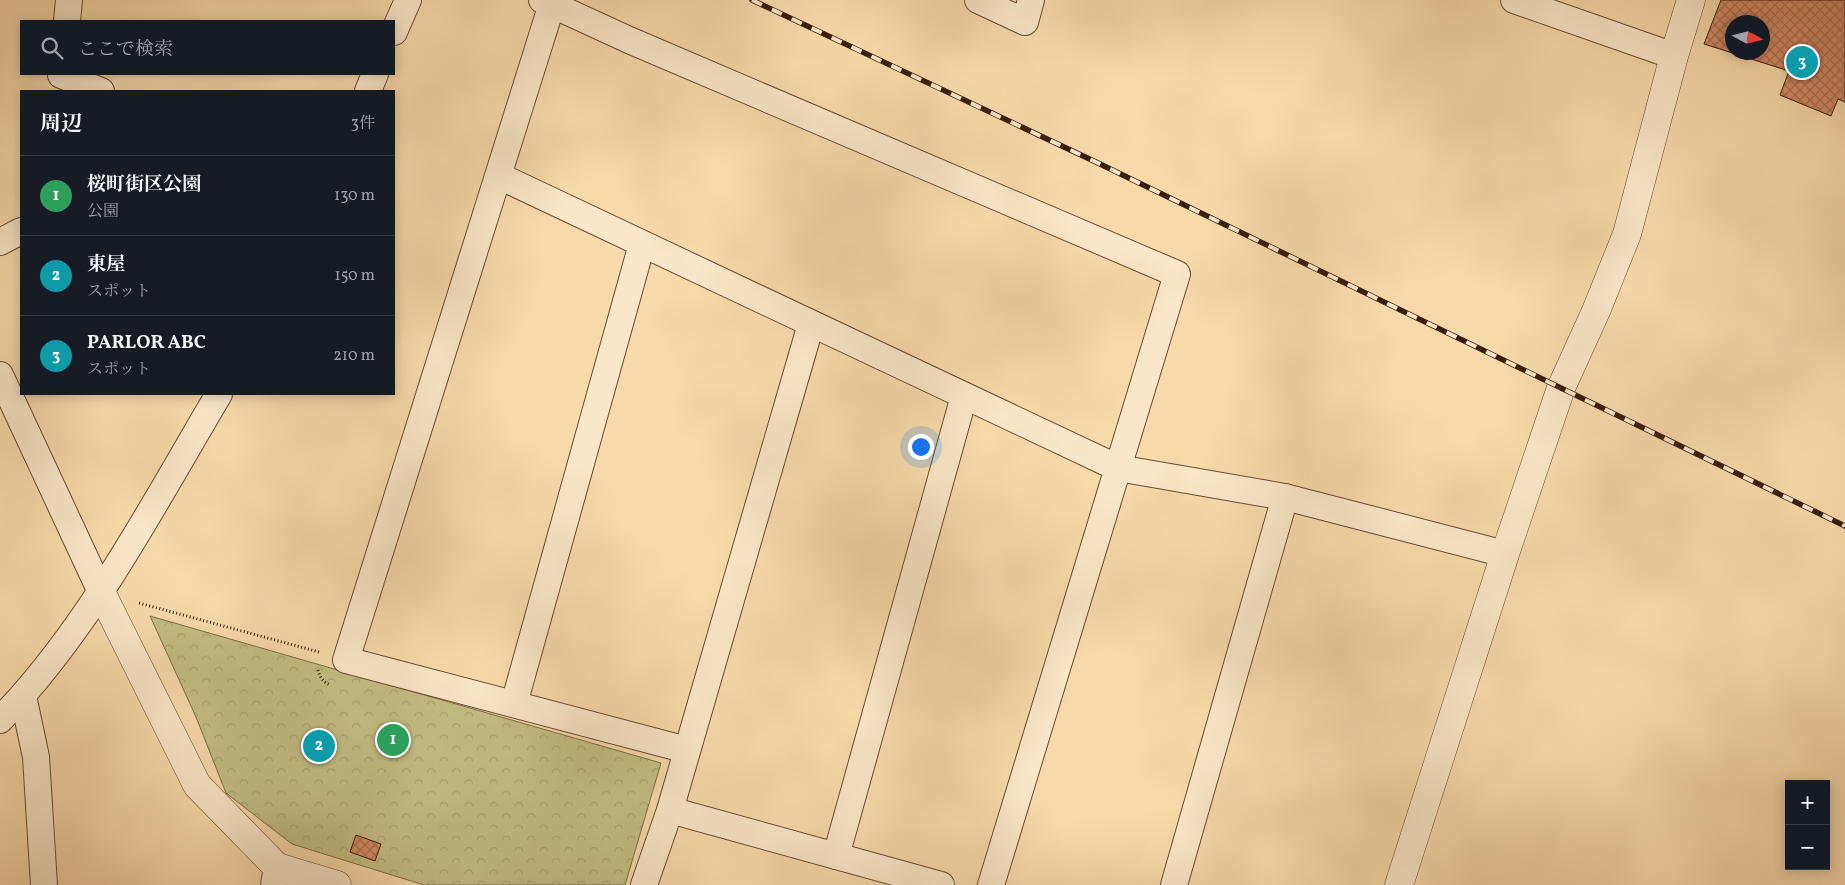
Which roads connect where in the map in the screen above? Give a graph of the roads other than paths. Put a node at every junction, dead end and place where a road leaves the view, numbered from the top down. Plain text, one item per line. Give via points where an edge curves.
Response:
1 (69, 0) edge
2 (408, 0) edge
3 (978, 0) edge
4 (1031, 0) edge
5 (1514, 0) edge
6 (1690, 0) edge
7 (547, 2) edge
8 (67, 20) edge
9 (395, 30) edge
10 (1674, 56) junction
11 (375, 75) edge
12 (60, 80) edge
13 (97, 90) edge
14 (368, 90) edge
15 (499, 176) junction
16 (20, 232) edge
17 (0, 242) edge
18 (642, 244) junction
19 (811, 324) junction
20 (0, 375) edge
21 (218, 395) edge
22 (964, 396) junction
23 (1118, 468) junction
24 (1285, 497) junction
25 (1504, 554) junction
26 (101, 592) junction
27 (23, 696) junction
28 (514, 704) junction
29 (0, 720) edge
30 (687, 750) junction
31 (670, 810) junction
32 (836, 856) junction
33 (276, 876) edge
34 (44, 885) edge
35 (337, 885) edge
36 (644, 885) edge
37 (941, 885) edge
38 (991, 885) edge
39 (1174, 885) edge
40 (1399, 885) edge

1 - 8 street
2 - 9 street
3 - 4 street via 1026,22
5 - 10 street
6 - 10 street
7 - 15 street
7 - 23 street via 1177,274
10 - 25 street via 1627,234 1561,388
11 - 14 street
12 - 13 street
15 - 18 street
15 - 28 street via 346,660
16 - 17 street
18 - 19 street
18 - 28 street
19 - 22 street
19 - 30 street
20 - 26 street
21 - 26 street
22 - 23 street
22 - 32 street
23 - 24 street
23 - 38 street
24 - 25 street
24 - 39 street
25 - 40 street
26 - 27 street
26 - 33 street via 197,785
27 - 29 street
27 - 34 street via 36,757
28 - 30 street
30 - 31 street
31 - 32 street
31 - 36 street
32 - 37 street
33 - 35 street

